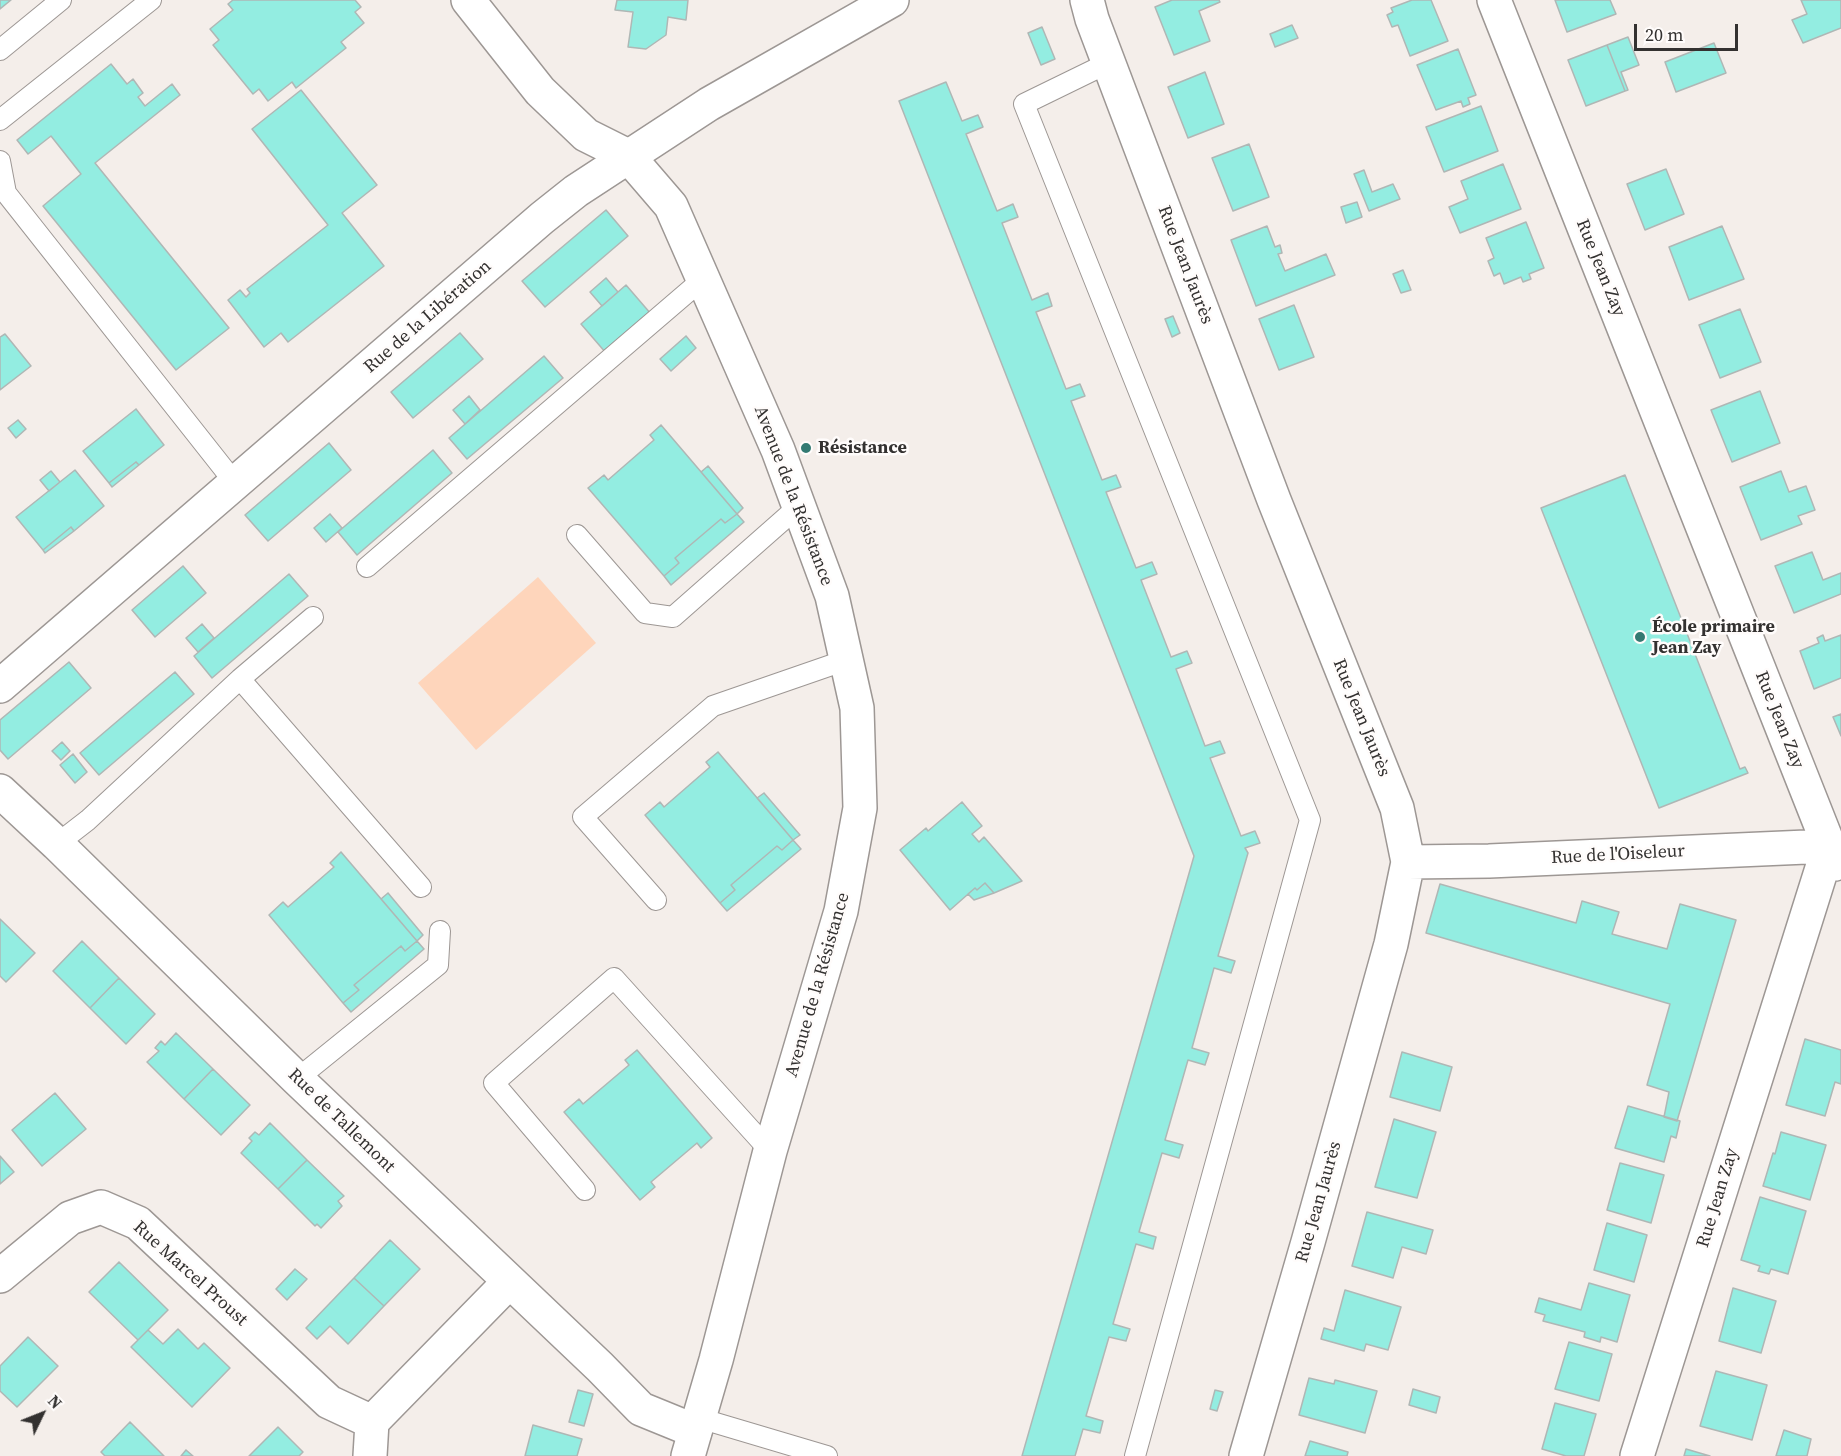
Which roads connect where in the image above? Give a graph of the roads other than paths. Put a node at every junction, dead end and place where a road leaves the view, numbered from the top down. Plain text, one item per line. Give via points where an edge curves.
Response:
1 (61, 0) edge
2 (151, 0) edge
3 (468, 0) edge
4 (892, 0) edge
5 (1087, 0) edge
6 (1494, 0) edge
7 (0, 50) edge
8 (1108, 63) junction
9 (0, 120) edge
10 (628, 156) junction
11 (0, 161) edge
12 (703, 279) junction
13 (236, 483) junction
14 (799, 506) junction
15 (577, 535) dead end
16 (367, 567) dead end
17 (313, 617) dead end
18 (846, 660) junction
19 (240, 679) junction
20 (0, 686) edge
21 (0, 791) edge
22 (57, 844) junction
23 (1829, 846) junction
24 (1408, 862) junction
25 (1841, 880) edge
26 (421, 887) dead end
27 (656, 900) dead end
28 (440, 931) dead end
29 (297, 1079) junction
30 (770, 1151) junction
31 (585, 1190) dead end
32 (0, 1276) edge
33 (509, 1282) junction
34 (372, 1422) junction
35 (694, 1435) edge
36 (370, 1456) edge
37 (827, 1456) edge
38 (1135, 1456) edge
39 (1246, 1456) edge
40 (1637, 1456) edge

1 - 7 lane
2 - 9 lane
3 - 10 street via 540,91 586,135
4 - 10 street, Rue de la Libération via 709,104
5 - 8 street, Rue Jean Jaurès
6 - 23 street, Rue Jean Zay
8 - 24 street, Rue Jean Jaurès via 1396,808
8 - 38 lane via 1024,104 1310,820
10 - 12 street, Avenue de la Résistance via 671,206
10 - 13 street, Rue de la Libération via 542,218
11 - 13 lane via 6,193
12 - 14 street, Avenue de la Résistance
12 - 16 lane
13 - 20 street, Rue de la Libération
14 - 15 lane via 673,617 645,613
14 - 18 street, Avenue de la Résistance via 832,596
17 - 19 lane
18 - 27 lane via 713,706 583,817
18 - 30 street, Avenue de la Résistance via 857,708 860,808 842,911
19 - 22 lane
19 - 26 lane
21 - 22 street, Rue de Tallemont
22 - 29 street, Rue de Tallemont
23 - 24 street, Rue de l'Oiseleur
23 - 25 street
23 - 40 street, Rue Jean Zay
24 - 39 street, Rue Jean Jaurès via 1391,944
28 - 29 lane via 438,965
29 - 33 street, Rue de Tallemont
30 - 31 lane via 614,978 494,1083
30 - 35 street, Avenue de la Résistance
32 - 34 street, Rue Marcel Proust via 70,1218 101,1208 138,1223 329,1401
33 - 34 street
33 - 35 street, Rue de Tallemont via 641,1408
34 - 36 street
35 - 37 lane

